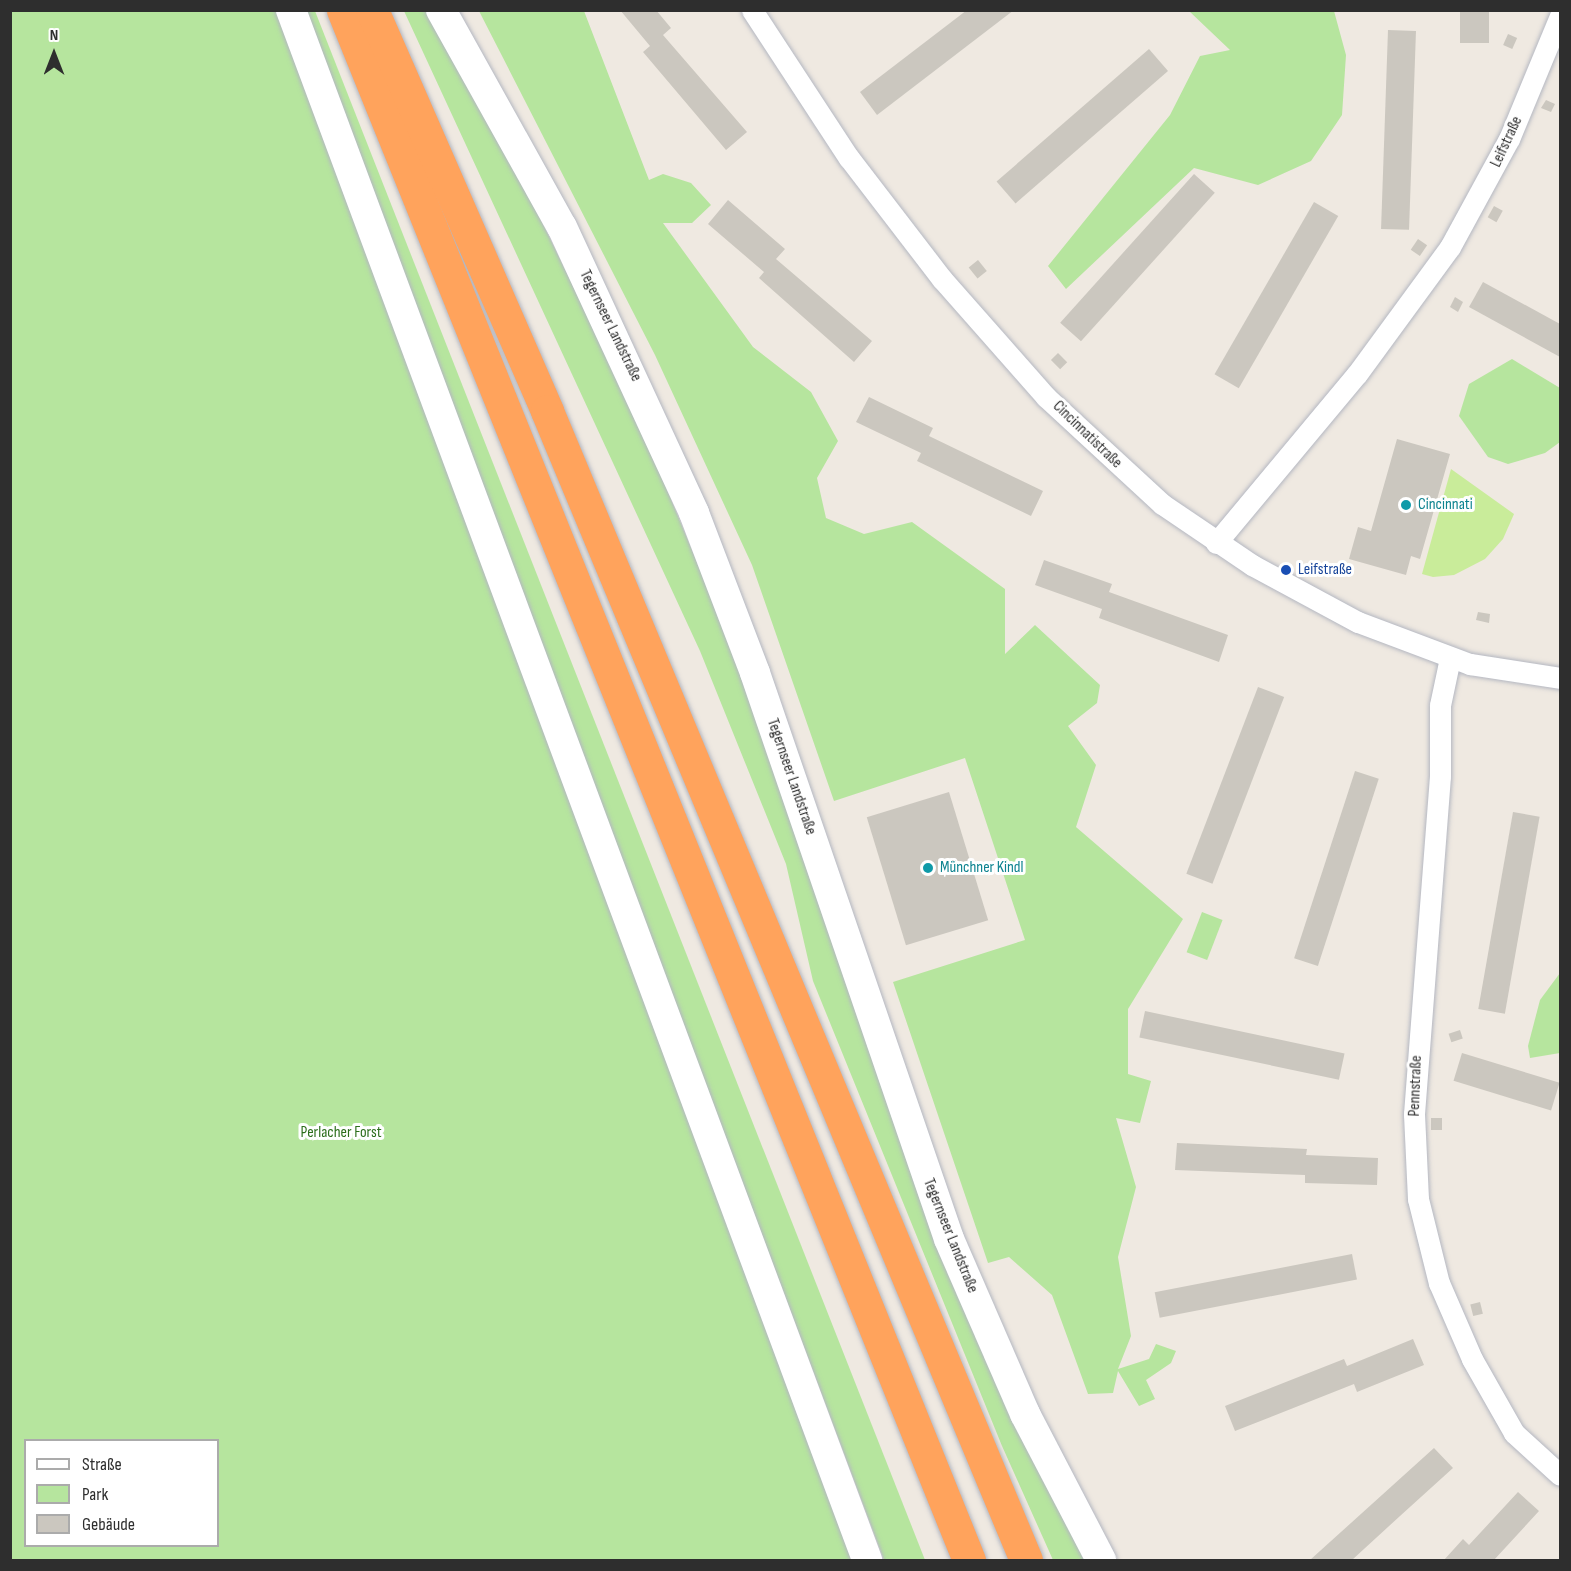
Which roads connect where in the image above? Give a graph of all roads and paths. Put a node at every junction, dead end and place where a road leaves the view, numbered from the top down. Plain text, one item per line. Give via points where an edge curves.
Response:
1 (291, 10) edge
2 (343, 10) edge
3 (372, 10) edge
4 (441, 10) edge
5 (752, 10) edge
6 (1560, 16) edge
7 (1216, 543) junction
8 (1450, 658) junction
9 (1560, 678) edge
10 (1560, 1475) edge
11 (867, 1560) edge
12 (969, 1560) edge
13 (1026, 1560) edge
14 (1101, 1560) edge

1 - 11 main road
2 - 12 highway
3 - 13 highway via 547,411
4 - 14 main road, Tegernseer Landstraße via 562,227 694,513 755,673 949,1239 1025,1414
5 - 7 street, Cincinnatistraße via 849,158 956,296 1046,397 1110,459
6 - 7 street, Leifstraße via 1509,139 1450,247 1357,374
7 - 8 street, Cincinnatistraße via 1326,606
8 - 9 street, Cincinnatistraße
8 - 10 street, Pennstraße via 1440,705 1440,776 1414,1114 1418,1199 1439,1283 1472,1359 1514,1433

